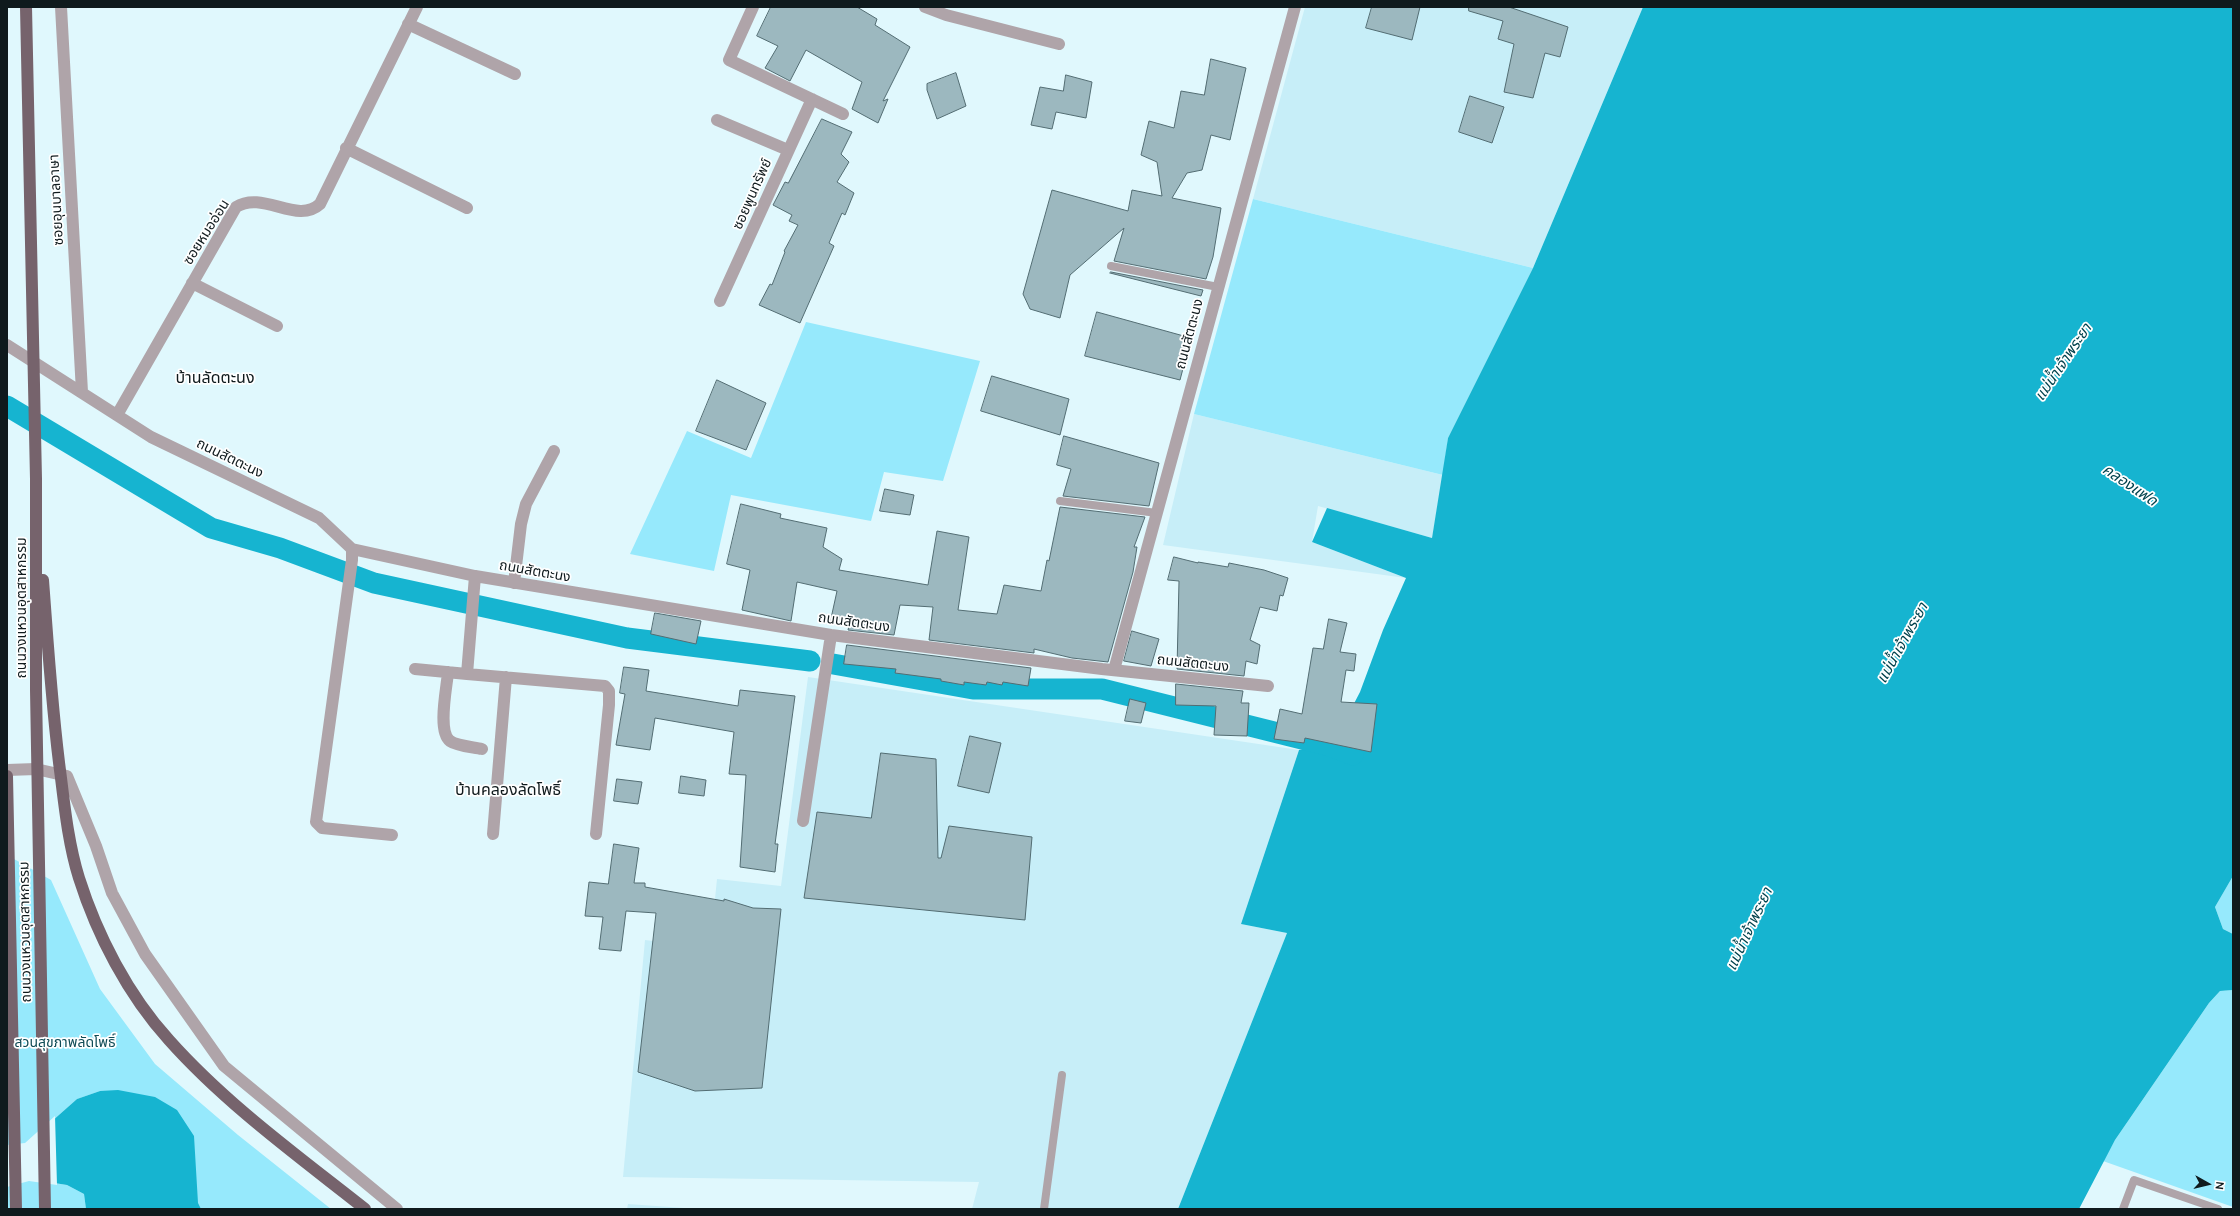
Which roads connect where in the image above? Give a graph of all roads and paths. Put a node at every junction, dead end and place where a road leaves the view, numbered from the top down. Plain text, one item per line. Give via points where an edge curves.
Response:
1 (26, 7) edge
2 (61, 7) edge
3 (417, 7) edge
4 (753, 7) edge
5 (924, 7) edge
6 (1295, 7) edge
7 (408, 24) junction
8 (1059, 44) dead end
9 (515, 74) dead end
10 (812, 99) junction
11 (842, 114) dead end
12 (717, 120) dead end
13 (346, 148) junction
14 (788, 150) junction
15 (466, 208) dead end
16 (1111, 266) dead end
17 (192, 283) junction
18 (1218, 287) junction
19 (720, 301) dead end
20 (277, 326) dead end
21 (7, 344) edge
22 (82, 392) junction
23 (117, 415) junction
24 (554, 451) dead end
25 (36, 479) junction
26 (1060, 502) dead end
27 (1157, 513) junction
28 (352, 555) junction
29 (475, 576) junction
30 (514, 583) junction
31 (831, 635) junction
32 (415, 669) dead end
33 (1114, 670) junction
34 (448, 672) junction
35 (467, 674) junction
36 (506, 677) junction
37 (1268, 686) dead end
38 (482, 749) dead end
39 (7, 770) edge
40 (7, 776) edge
41 (803, 821) dead end
42 (493, 834) dead end
43 (596, 834) dead end
44 (392, 835) dead end
45 (1062, 1075) dead end
46 (16, 1209) edge
47 (45, 1209) edge
48 (365, 1209) edge
49 (397, 1209) edge
50 (1044, 1209) edge
51 (2123, 1209) edge
52 (2218, 1209) edge

1 - 25 main road, ถนนวงแหวนอุตสาหกรรม, bridge
2 - 22 street, ซอยอุนบาลอาษา
3 - 7 street, ซอยหมออ่อน
4 - 10 street via 729,60
5 - 8 street
6 - 18 street, ถนนสัตตะนง
7 - 9 street
7 - 13 street, ซอยหมออ่อน
10 - 11 street
10 - 14 street, ซอยพูนทรัพย์
12 - 14 street
13 - 15 street
13 - 17 street, ซอยหมออ่อน via 320,204 313,211 300,212 252,200 236,207
14 - 19 street, ซอยพูนทรัพย์
16 - 18 lane
17 - 20 street
17 - 23 street, ซอยหมออ่อน
18 - 27 street, ถนนสัตตะนง
21 - 22 street, ถนนสัตตะนง
22 - 23 street, ถนนสัตตะนง
23 - 28 street, ถนนสัตตะนง via 151,437 318,518
24 - 30 street via 526,504
25 - 47 main road, ถนนวงแหวนอุตสาหกรรม, bridge via 36,690
25 - 48 main road, bridge via 50,676 66,817 79,877 100,932 132,992 169,1040 219,1089
26 - 27 lane
27 - 33 street, ถนนสัตตะนง
28 - 29 street, ถนนสัตตะนง
28 - 44 street via 316,822 322,828
29 - 30 street, ถนนสัตตะนง
29 - 35 street via 476,590
30 - 31 street, ถนนสัตตะนง
31 - 33 street, ถนนสัตตะนง
31 - 41 street
32 - 34 street
33 - 37 street, ถนนสัตตะนง
34 - 35 street
34 - 38 street via 443,727 446,737 451,742
35 - 36 street
36 - 42 street
36 - 43 street via 605,686 609,691
39 - 49 street via 36,769 67,776 112,893 141,947 224,1066
40 - 46 main road, ถนนวงแหวนอุตสาหกรรม
45 - 50 lane
51 - 52 lane via 2134,1180

